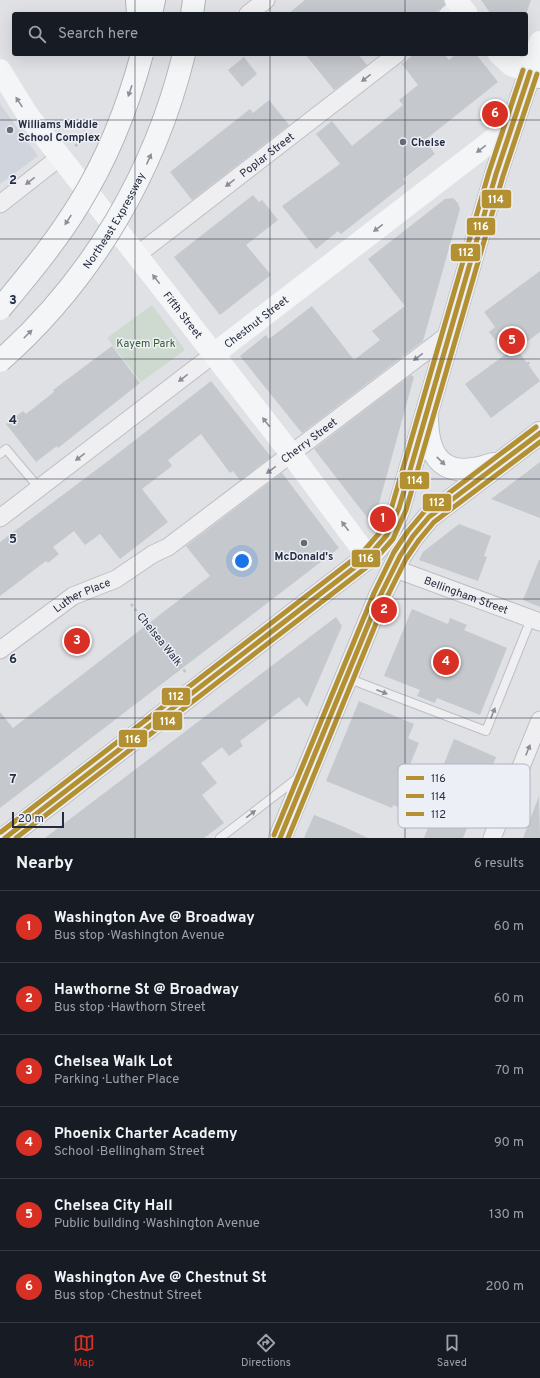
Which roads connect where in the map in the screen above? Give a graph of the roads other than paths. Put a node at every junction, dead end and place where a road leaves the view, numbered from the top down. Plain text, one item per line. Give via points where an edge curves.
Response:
1 (137, 0) edge
2 (154, 0) edge
3 (194, 0) edge
4 (266, 0) edge
5 (138, 12) edge
6 (152, 12) edge
7 (192, 12) edge
8 (251, 12) edge
9 (540, 42) edge
10 (141, 56) edge
11 (183, 56) edge
12 (394, 56) edge
13 (501, 56) edge
14 (0, 70) edge
15 (537, 74) edge
16 (512, 125) junction
17 (60, 157) junction
18 (0, 204) edge
19 (137, 255) junction
20 (0, 308) edge
21 (449, 334) junction
22 (214, 354) junction
23 (0, 361) edge
24 (426, 412) junction
25 (540, 433) edge
26 (0, 454) edge
27 (292, 454) junction
28 (507, 458) junction
29 (39, 488) junction
30 (0, 518) edge
31 (168, 547) joint
32 (368, 557) junction
33 (393, 568) junction
34 (536, 621) edge
35 (0, 650) edge
36 (346, 677) junction
37 (540, 720) edge
38 (522, 764) edge
39 (307, 770) junction
40 (496, 828) edge
41 (4, 838) edge
42 (220, 838) edge
43 (280, 838) edge
44 (492, 838) edge

1 - 5 main road
2 - 6 main road
3 - 7 main road
4 - 8 street
9 - 15 main road
10 -> 20 main road, bridge via 112,139 79,204 43,256
23 -> 11 main road, Northeast Expressway, bridge via 35,328 68,291 116,221 154,147
12 -> 19 street, Poplar Street
13 - 15 main road via 511,65
17 -> 14 main road, Fifth Street via 27,114
15 - 16 main road
16 - 21 main road
16 -> 22 main road, Chestnut Street
17 -> 18 street
17 - 19 main road, Fifth Street
22 -> 19 main road, Fifth Street
21 - 24 main road
21 -> 27 street, Cherry Street
27 -> 22 main road, Fifth Street
22 -> 29 street, Chestnut Street
24 -> 28 main road via 431,445 439,460 446,466 469,471
24 - 32 main road via 395,520 384,540
25 - 28 main road
26 - 29 lane via 6,449
27 -> 31 street, Cherry Street
32 -> 27 main road, Fifth Street
28 - 33 main road via 429,517 413,536
29 - 30 street, Chestnut Street
31 - 35 street, Luther Place via 116,578 73,596
32 - 41 main road
33 - 34 street, Bellingham Street
33 - 36 main road
36 -> 34 lane via 486,731
36 - 39 main road
38 -> 37 street
42 -> 39 lane
39 - 43 main road
44 -> 40 street

